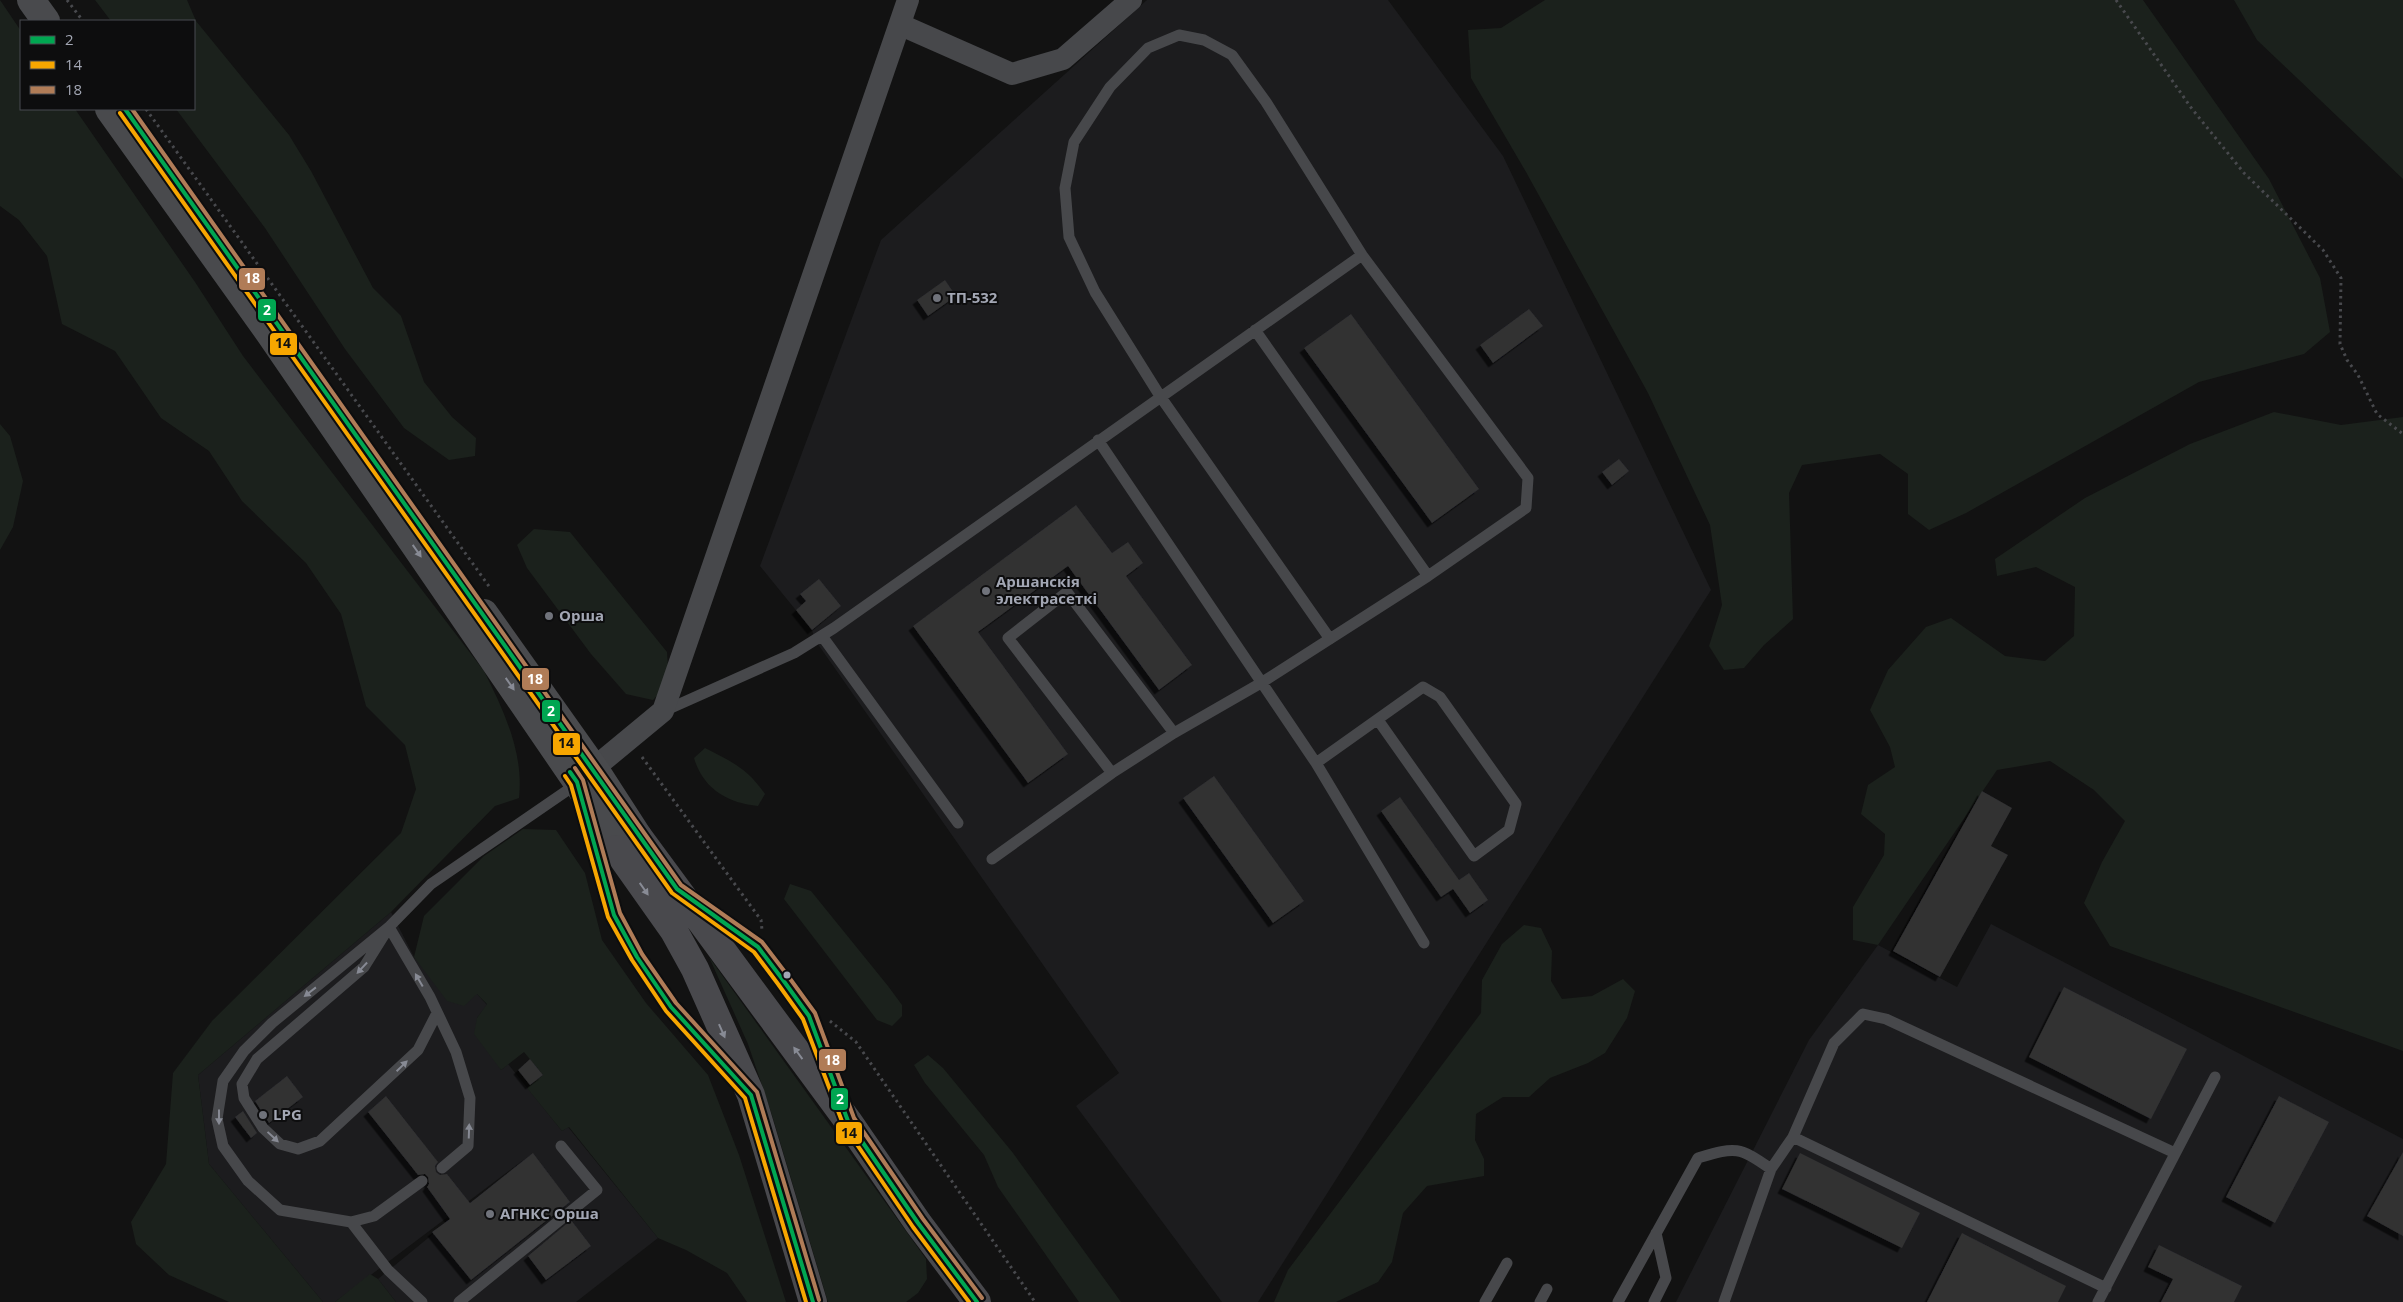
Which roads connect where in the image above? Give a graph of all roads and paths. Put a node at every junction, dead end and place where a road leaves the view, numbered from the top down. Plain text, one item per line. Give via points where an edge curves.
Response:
1 (31, 0) edge
2 (48, 0) edge
3 (68, 0) edge
4 (908, 0) edge
5 (1131, 0) edge
6 (2116, 0) edge
7 (45, 20) edge
8 (62, 20) edge
9 (82, 20) edge
10 (901, 25) junction
11 (110, 110) edge
12 (126, 110) edge
13 (147, 110) edge
14 (1362, 255) junction
15 (1254, 330) junction
16 (1160, 396) junction
17 (2403, 434) edge
18 (1098, 440) junction
19 (1428, 576) junction
20 (492, 590) dead end
21 (822, 636) junction
22 (1330, 639) junction
23 (1261, 683) junction
24 (663, 711) junction
25 (1378, 720) junction
26 (1174, 733) junction
27 (629, 739) junction
28 (1316, 764) junction
29 (1112, 773) junction
30 (585, 775) junction
31 (958, 823) dead end
32 (627, 842) junction
33 (992, 859) dead end
34 (389, 927) junction
35 (763, 936) dead end
36 (1424, 943) dead end
37 (437, 1013) junction
38 (824, 1017) dead end
39 (2215, 1077) dead end
40 (751, 1095) junction
41 (1793, 1137) junction
42 (561, 1146) dead end
43 (2175, 1153) junction
44 (442, 1168) dead end
45 (1771, 1169) junction
46 (422, 1181) dead end
47 (351, 1222) junction
48 (1656, 1233) junction
49 (1507, 1263) dead end
50 (2106, 1288) junction
51 (1547, 1290) dead end
52 (422, 1302) edge
53 (459, 1302) edge
54 (813, 1302) edge
55 (977, 1302) edge
56 (1035, 1302) edge
57 (1485, 1302) edge
58 (1540, 1302) edge
59 (1618, 1302) edge
60 (1654, 1302) edge
61 (1724, 1302) edge
62 (2098, 1302) edge

1 - 7 main road
2 - 8 main road
3 - 9 path
4 - 10 street
5 - 10 street via 1063,59 1012,74
6 - 17 path via 2192,109 2244,173 2323,250 2341,278 2340,344 2377,414
10 - 24 street
11 -> 30 main road
12 - 30 main road
13 - 20 path
14 - 15 lane
14 - 16 lane via 1266,102 1232,55 1204,40 1179,35 1148,48 1110,87 1074,142 1066,188 1069,237 1096,292
14 - 19 lane via 1528,478 1526,508
15 - 16 lane
15 - 19 lane
16 - 18 lane
16 - 22 lane
18 - 21 lane
18 - 23 lane
19 - 22 lane
21 - 24 lane via 794,653
21 - 31 lane
22 - 23 lane
23 - 26 lane
23 - 28 lane
24 - 27 street
25 - 25 lane via 1422,688 1440,697 1516,804 1509,830 1474,856
25 - 28 lane
26 - 29 lane
26 - 29 lane via 1067,592 1008,638
27 - 30 street
27 - 35 path via 761,920
28 - 36 lane
29 - 33 lane
30 - 32 main road
30 - 34 lane via 432,884
30 - 40 lane via 614,915 637,957 671,1007
32 -> 40 highway via 695,969
55 -> 32 highway via 848,1120 677,889
37 -> 34 lane
34 -> 37 lane via 364,967 257,1059 242,1084 248,1107 280,1144 298,1149 320,1141 418,1050
34 -> 47 lane via 272,1023 244,1051 223,1081 217,1119 223,1146 248,1181 280,1210
44 -> 37 lane via 468,1146 470,1098 456,1052
38 - 56 path via 856,1042
39 - 43 lane
40 - 54 highway
41 - 43 lane via 1834,1043 1863,1014 1886,1019
41 - 45 lane
41 - 50 lane
42 - 53 lane via 597,1190
43 - 50 lane
45 - 48 lane via 1750,1154 1729,1148 1698,1158
45 - 61 lane
46 - 47 lane via 374,1216
47 - 52 lane via 388,1270
48 - 59 lane
48 - 60 lane via 1666,1278
49 - 57 lane
50 - 62 lane
51 - 58 lane

